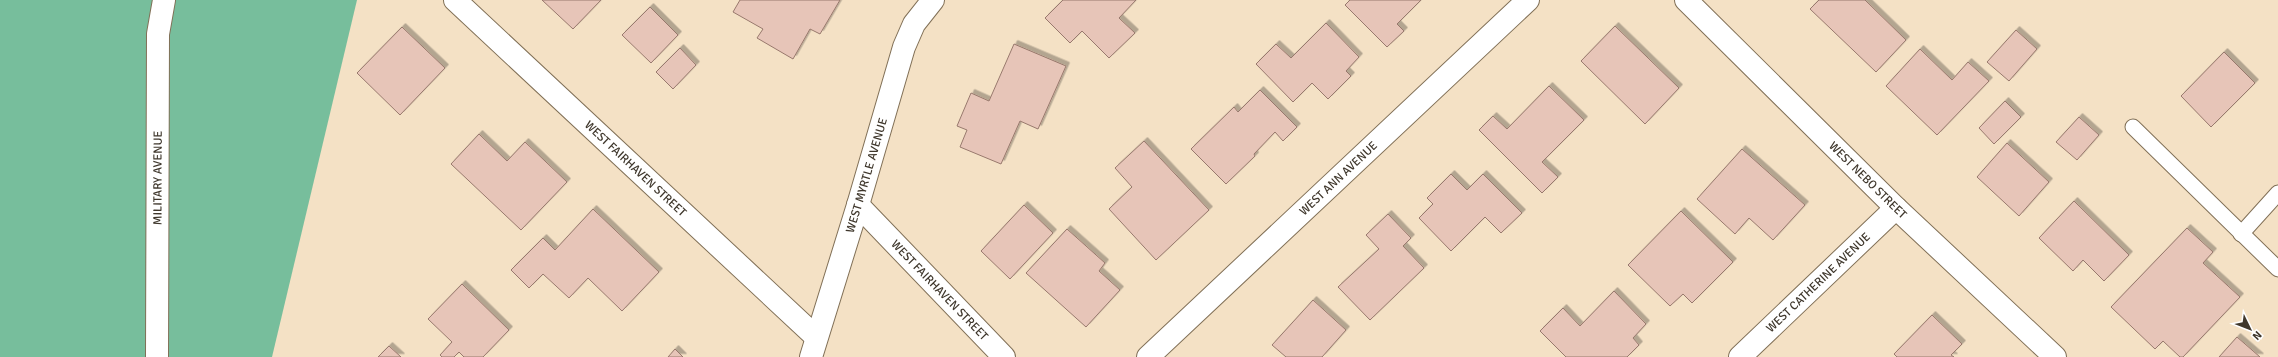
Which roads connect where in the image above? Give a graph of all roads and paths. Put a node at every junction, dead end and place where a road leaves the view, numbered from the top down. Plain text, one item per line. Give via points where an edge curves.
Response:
1 (164, 0) edge
2 (455, 0) edge
3 (933, 0) edge
4 (1528, 0) edge
5 (1686, 0) edge
6 (2133, 127) dead end
7 (2278, 193) edge
8 (858, 205) junction
9 (1896, 208) junction
10 (2241, 234) junction
11 (2278, 269) edge
12 (813, 347) edge
13 (157, 357) edge
14 (1004, 357) edge
15 (1148, 357) edge
16 (1740, 357) edge
17 (2054, 357) edge

1 - 13 street, MILITARY AVENUE via 158,34
2 - 12 street, WEST FAIRHAVEN STREET
3 - 8 street, WEST MYRTLE AVENUE via 914,24 904,46
4 - 15 street, WEST ANN AVENUE
5 - 9 street, WEST NEBO STREET
6 - 10 lane
7 - 10 lane
8 - 12 street, WEST MYRTLE AVENUE
8 - 14 street, WEST FAIRHAVEN STREET
9 - 16 street, WEST CATHERINE AVENUE
9 - 17 street, WEST NEBO STREET
10 - 11 lane

